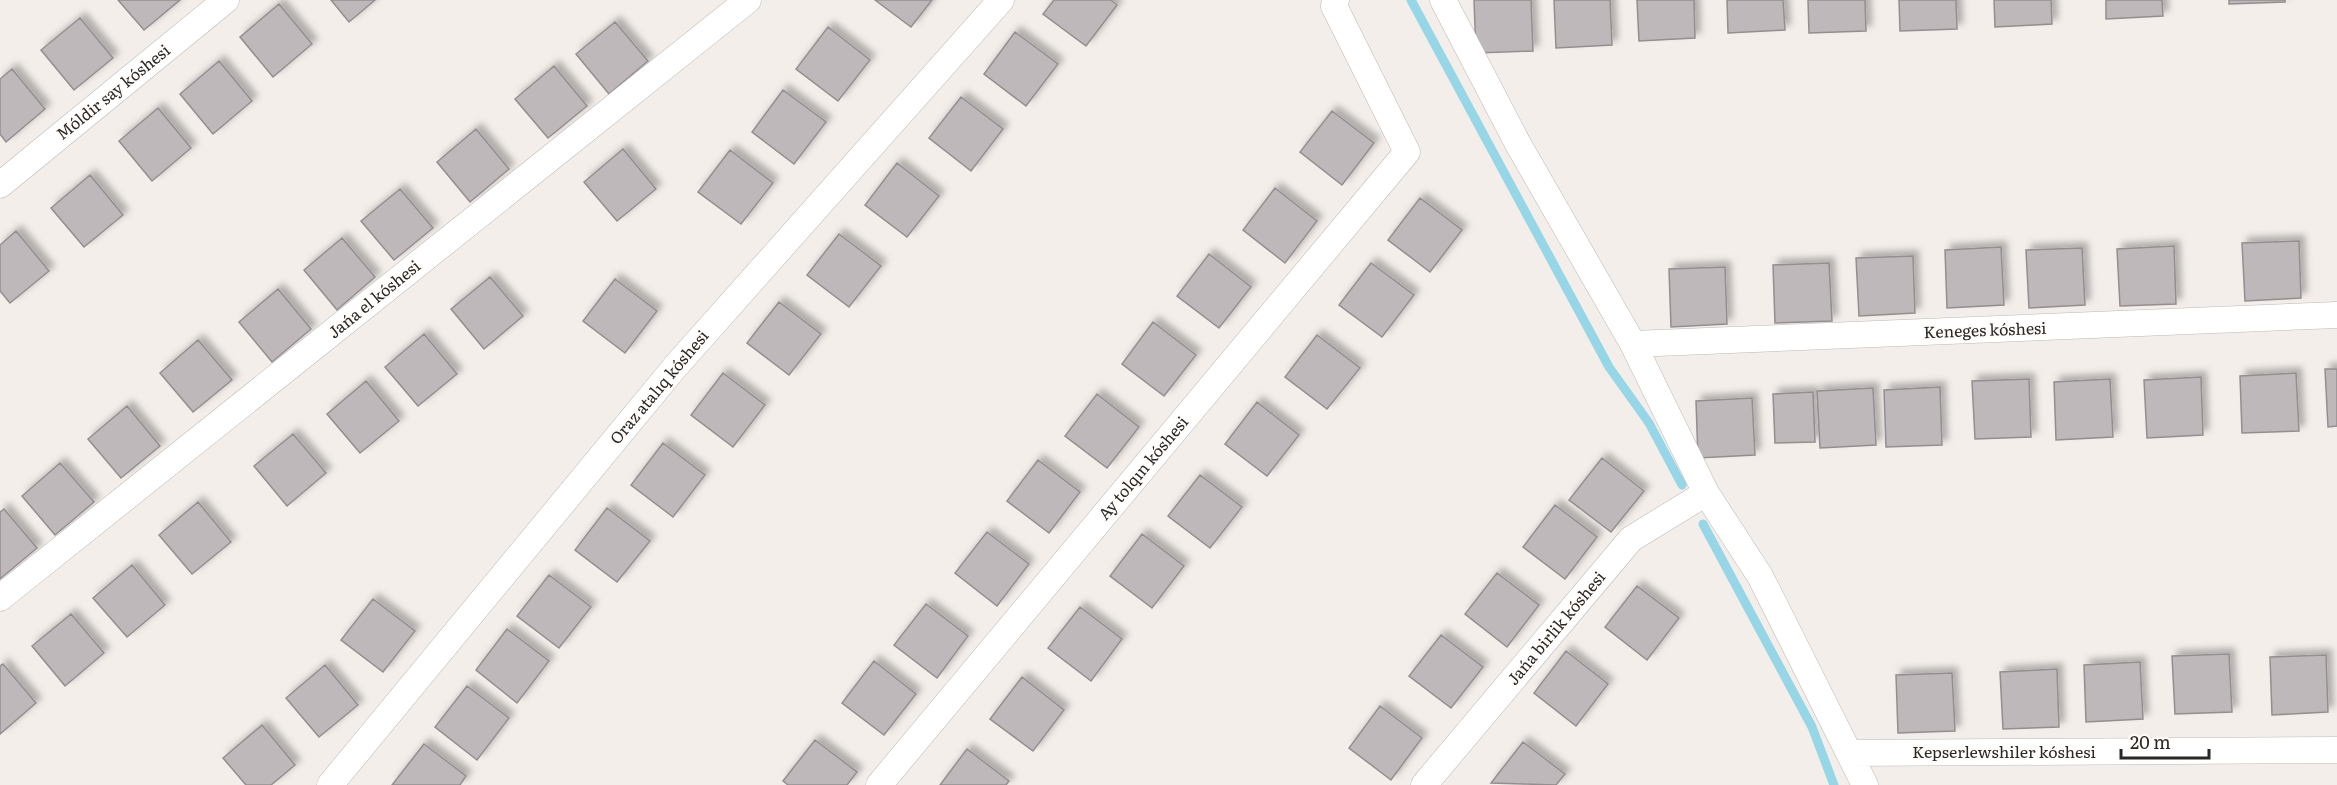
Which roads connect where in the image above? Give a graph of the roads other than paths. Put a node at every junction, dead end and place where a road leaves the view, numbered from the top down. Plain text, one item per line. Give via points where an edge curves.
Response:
1 (226, 0) edge
2 (748, 0) edge
3 (1001, 0) edge
4 (1336, 0) edge
5 (1443, 0) edge
6 (0, 185) edge
7 (2337, 315) edge
8 (1634, 344) junction
9 (1706, 493) junction
10 (0, 598) edge
11 (2337, 750) edge
12 (1850, 753) junction
13 (330, 785) edge
14 (879, 785) edge
15 (1424, 785) edge
16 (1864, 785) edge

1 - 6 street, Móldir say kóshesi
2 - 10 street, Jańa el kóshesi
3 - 13 street, Oraz atalıq kóshesi via 675,367
4 - 14 street, Ay tolqın kóshesi via 1334,6 1407,152
5 - 8 street via 1518,144
7 - 8 street, Keneges kóshesi
8 - 9 street
9 - 12 street via 1760,576
9 - 15 street, Jańa birlik kóshesi via 1630,539
11 - 12 street, Kepserlewshiler kóshesi
12 - 16 street

